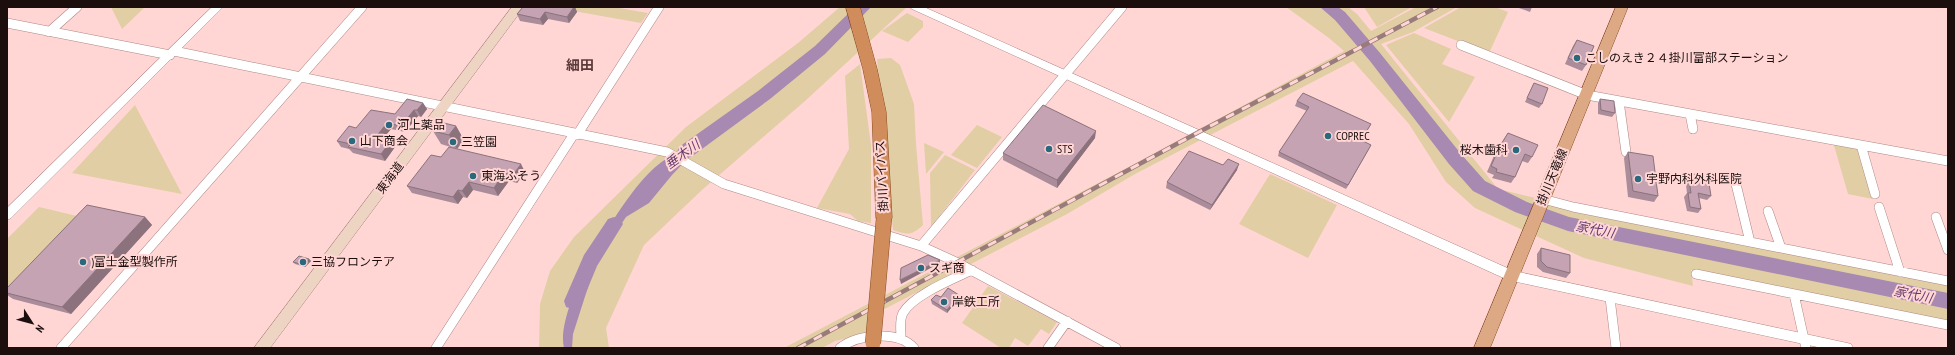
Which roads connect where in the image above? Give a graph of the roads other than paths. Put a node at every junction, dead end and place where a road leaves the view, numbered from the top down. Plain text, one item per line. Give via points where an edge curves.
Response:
1 (77, 7) edge
2 (218, 7) edge
3 (362, 7) edge
4 (518, 7) edge
5 (658, 7) edge
6 (853, 7) edge
7 (915, 7) edge
8 (1122, 7) edge
9 (1622, 7) edge
10 (7, 23) edge
11 (49, 32) junction
12 (1461, 45) dead end
13 (172, 53) junction
14 (1064, 74) junction
15 (300, 77) junction
16 (1587, 95) junction
17 (1619, 101) junction
18 (444, 107) junction
19 (1690, 114) junction
20 (1693, 129) dead end
21 (575, 134) junction
22 (1861, 145) junction
23 (1626, 152) dead end
24 (1948, 161) edge
25 (1735, 180) dead end
26 (1875, 194) dead end
27 (1543, 199) junction
28 (1880, 207) dead end
29 (1768, 211) dead end
30 (7, 215) edge
31 (1936, 217) dead end
32 (1750, 242) junction
33 (921, 246) junction
34 (1781, 248) junction
35 (1948, 250) edge
36 (972, 270) junction
37 (1900, 272) junction
38 (1696, 274) dead end
39 (1512, 276) junction
40 (1948, 281) edge
41 (1794, 294) junction
42 (1610, 298) junction
43 (1068, 321) junction
44 (1948, 326) edge
45 (901, 338) junction
46 (1805, 343) edge
47 (872, 345) edge
48 (61, 348) edge
49 (261, 348) edge
50 (436, 348) edge
51 (840, 348) edge
52 (914, 348) edge
53 (1048, 348) edge
54 (1116, 348) edge
55 (1482, 348) edge
56 (1616, 348) edge
57 (1847, 348) edge

1 - 11 street
2 - 13 street
3 - 15 street
4 - 18 main road, 東海道
5 - 21 street
6 - 47 highway, 掛川バイパス, bridge via 879,112 884,218
7 - 14 street
8 - 14 street
9 - 16 main road, 掛川天竜線
10 - 11 street
11 - 13 street
12 - 16 street
13 - 15 street
13 - 30 street
14 - 33 street
14 - 39 street
15 - 18 street
15 - 48 street
16 - 17 street
16 - 27 main road, 掛川天竜線
17 - 19 street
17 - 23 street
18 - 21 street
18 - 49 main road, 東海道
19 - 20 street
19 - 22 street
21 - 33 street via 667,152 724,184
21 - 50 street
22 - 24 street
22 - 26 street
25 - 32 street
27 - 32 street
27 - 39 main road, 掛川天竜線
28 - 37 street
29 - 34 street
31 - 35 street
32 - 34 street
33 - 36 street
34 - 37 street
36 - 43 street
36 - 45 street via 924,295 909,307 903,314
37 - 40 street
38 - 41 street
39 - 42 street
39 - 55 main road, 掛川天竜線
41 - 44 street
41 - 46 street
42 - 46 street
42 - 56 street
43 - 53 street
43 - 54 street
45 - 51 street via 859,338 848,341
45 - 52 street
46 - 57 street

